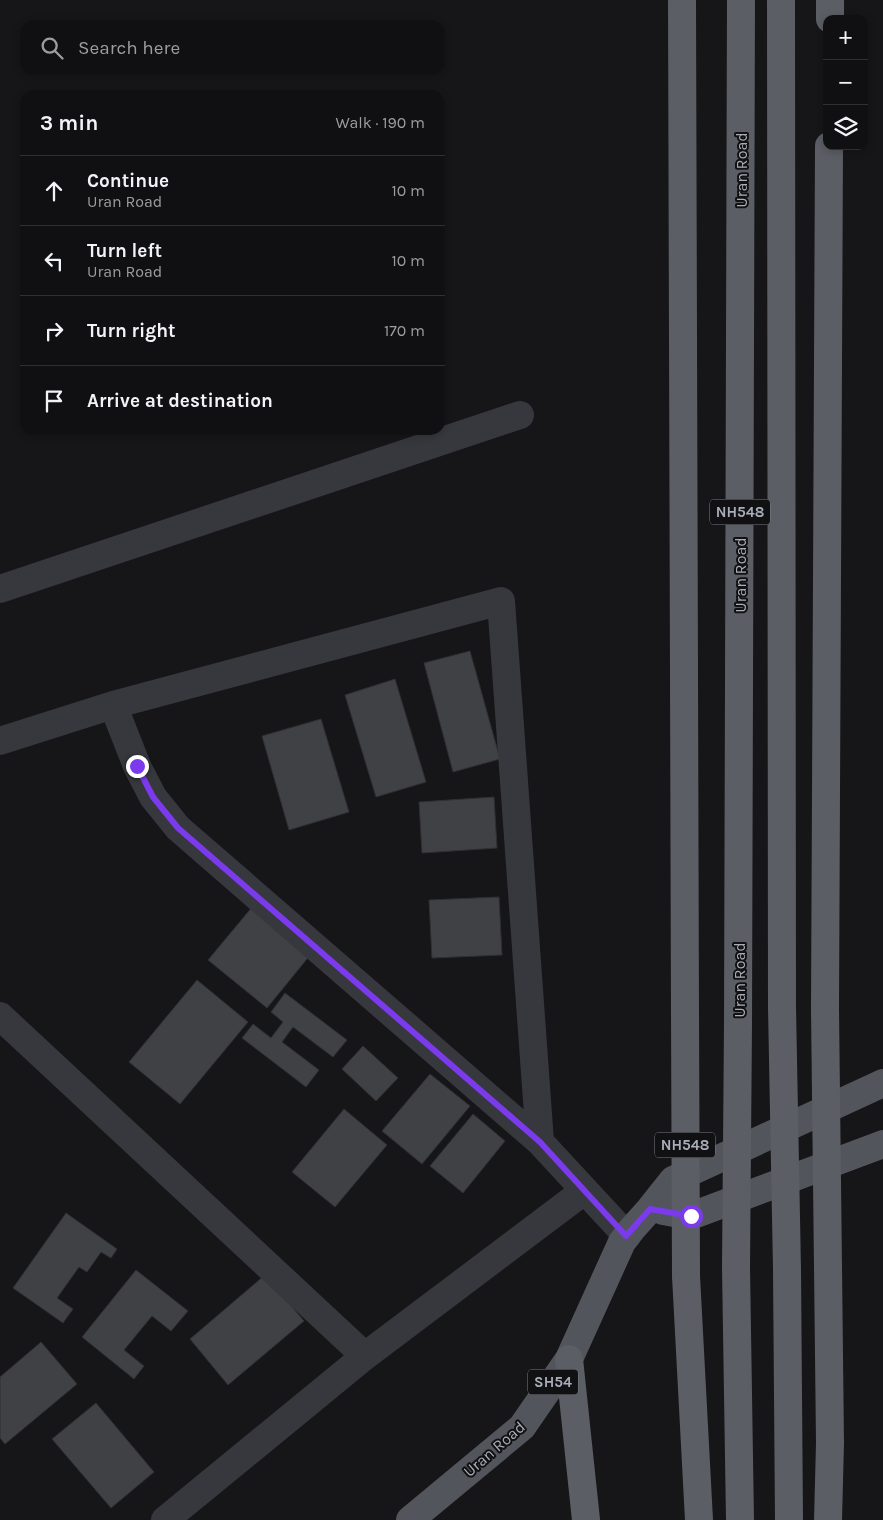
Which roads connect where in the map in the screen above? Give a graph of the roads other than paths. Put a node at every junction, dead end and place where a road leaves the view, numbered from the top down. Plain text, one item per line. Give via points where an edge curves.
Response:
1 (682, 0) edge
2 (741, 0) edge
3 (781, 0) edge
4 (830, 0) edge
5 (830, 15) edge
6 (829, 150) edge
7 (520, 415) dead end
8 (0, 589) edge
9 (113, 705) junction
10 (0, 741) edge
11 (0, 1016) edge
12 (883, 1083) edge
13 (540, 1142) junction
14 (883, 1144) edge
15 (584, 1191) junction
16 (650, 1209) junction
17 (626, 1236) junction
18 (365, 1356) junction
19 (569, 1359) junction
20 (165, 1520) edge
21 (410, 1520) edge
22 (586, 1520) edge
23 (698, 1520) edge
24 (740, 1520) edge
25 (789, 1520) edge
26 (828, 1520) edge

1 - 23 highway, NH548, bridge via 686,1276
2 - 24 highway, Uran Road / NH548, bridge via 736,1267
3 - 25 highway, NH548, bridge via 782,1007
4 - 5 highway
6 - 26 highway, bridge via 825,1009
7 - 8 street
9 - 10 street
9 - 13 street via 153,797 178,828
9 - 13 street via 500,601
11 - 18 street
12 - 16 main road, Uran Road / SH54 via 673,1180
13 - 15 street
14 - 16 main road via 691,1216
15 - 17 street
15 - 18 street
16 - 17 main road, Uran Road / SH54
17 - 19 main road, Uran Road / SH54
18 - 20 street
19 - 21 main road, Uran Road / SH54 via 522,1427
19 - 22 highway

